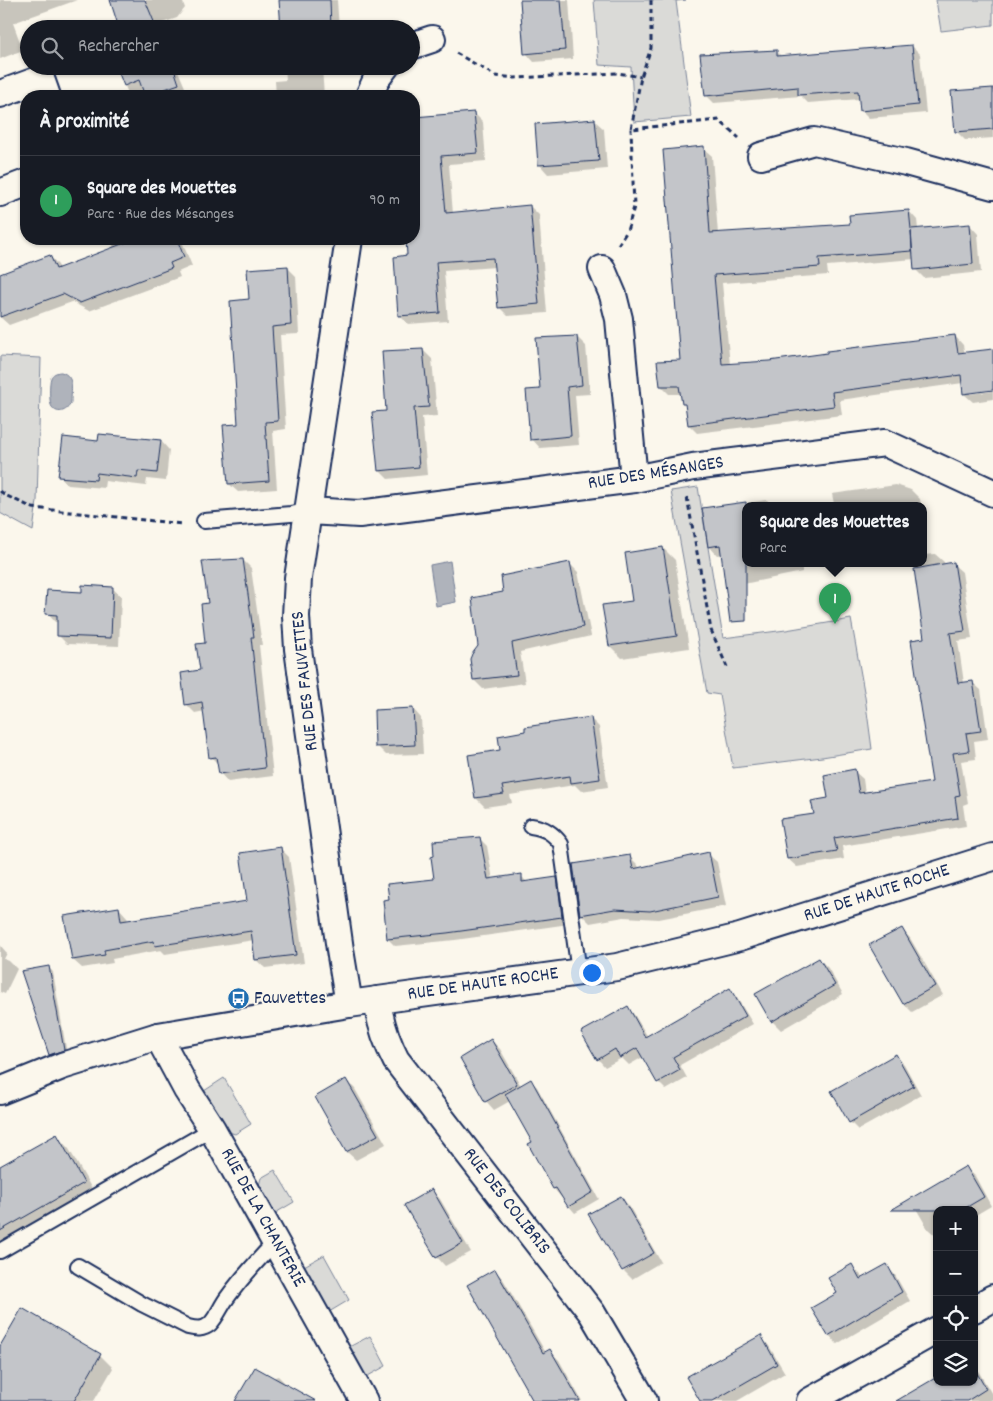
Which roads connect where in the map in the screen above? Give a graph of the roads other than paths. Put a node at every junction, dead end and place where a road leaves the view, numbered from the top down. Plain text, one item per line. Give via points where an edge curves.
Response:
1 (379, 75) edge
2 (45, 90) edge
3 (372, 90) edge
4 (0, 94) edge
5 (761, 156) dead end
6 (20, 185) edge
7 (993, 186) edge
8 (0, 193) edge
9 (348, 245) edge
10 (602, 269) dead end
11 (634, 479) junction
12 (993, 493) edge
13 (309, 511) junction
14 (204, 521) road end
15 (531, 826) dead end
16 (993, 857) edge
17 (579, 972) junction
18 (377, 1000) junction
19 (349, 1004) junction
20 (158, 1036) junction
21 (0, 1092) edge
22 (212, 1128) junction
23 (275, 1242) junction
24 (0, 1251) edge
25 (78, 1266) dead end
26 (993, 1298) edge
27 (978, 1307) edge
28 (933, 1332) edge
29 (364, 1401) edge
30 (644, 1401) edge
31 (810, 1401) edge

1 - 3 street
2 - 4 street via 41,79
5 - 7 street via 814,141
6 - 8 street
9 - 13 street, RUE DES FAUVETTES
10 - 11 street via 613,295 618,319
11 - 12 street, RUE DES MÉSANGES via 693,467 885,443
11 - 13 street, RUE DES MÉSANGES via 359,514
13 - 14 lane
13 - 19 street, RUE DES FAUVETTES via 298,578 298,649
15 - 17 lane via 549,831 562,844
16 - 17 street, RUE DE HAUTE ROCHE via 740,937 617,967
17 - 18 street, RUE DE HAUTE ROCHE
18 - 19 street, RUE DE HAUTE ROCHE
18 - 30 street, RUE DES COLIBRIS via 389,1047 400,1066 592,1313
19 - 20 street, RUE DE HAUTE ROCHE
20 - 21 street, RUE DE HAUTE ROCHE via 62,1066
20 - 22 street, RUE DE LA CHANTERIE
22 - 23 street, RUE DE LA CHANTERIE
22 - 24 lane
23 - 25 lane via 243,1277 211,1323 195,1329 142,1304
23 - 29 street, RUE DE LA CHANTERIE
26 - 27 street
28 - 31 street

